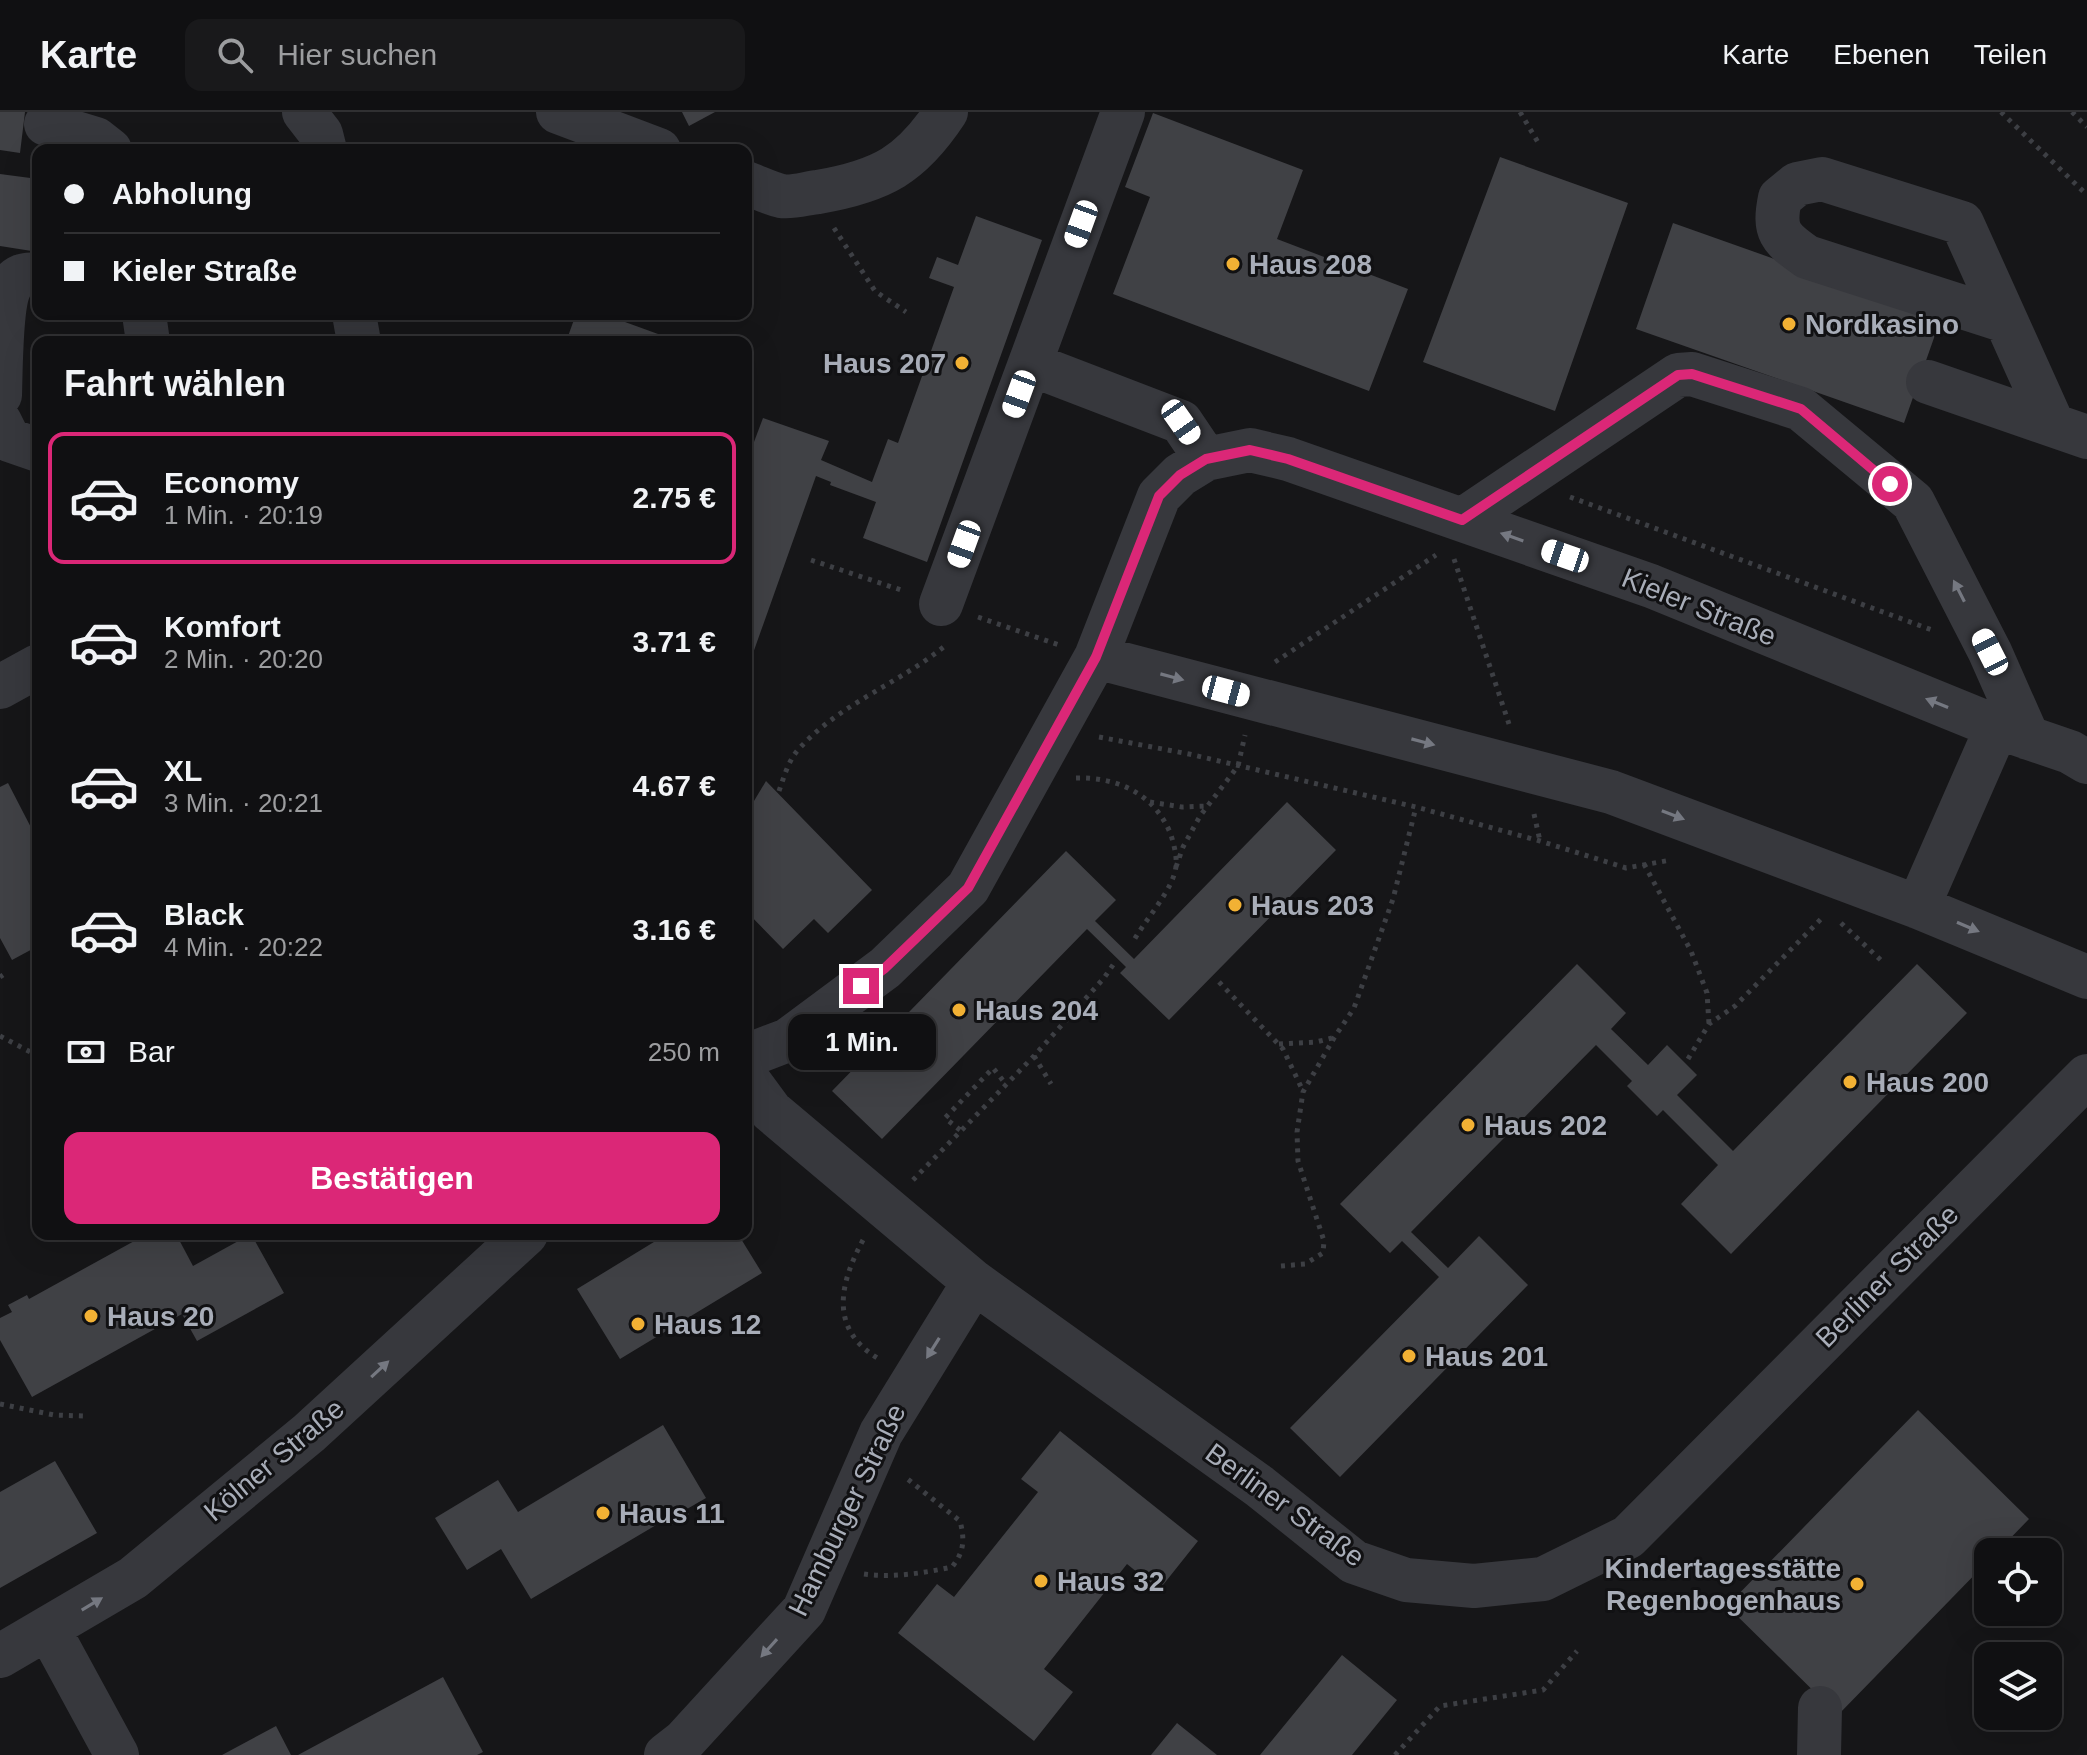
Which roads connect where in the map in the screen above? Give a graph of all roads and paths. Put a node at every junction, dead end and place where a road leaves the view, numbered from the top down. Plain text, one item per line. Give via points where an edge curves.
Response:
1 (304, 112) edge
2 (558, 112) edge
3 (946, 112) edge
4 (1123, 112) edge
5 (1520, 112) edge
6 (2001, 112) edge
7 (2072, 112) edge
8 (46, 124) dead end
9 (2087, 127) edge
10 (102, 144) edge
11 (324, 144) edge
12 (643, 144) edge
13 (1539, 144) dead end
14 (752, 185) edge
15 (814, 192) junction
16 (2087, 195) edge
17 (32, 274) edge
18 (906, 312) dead end
19 (2006, 321) junction
20 (1030, 364) junction
21 (1928, 382) dead end
22 (0, 395) edge
23 (0, 422) edge
24 (2070, 431) edge
25 (32, 448) edge
26 (1206, 459) junction
27 (1456, 533) junction
28 (946, 620) joint
29 (1096, 657) junction
30 (32, 669) edge
31 (0, 687) edge
32 (1252, 698) junction
33 (1056, 727) junction
34 (2013, 732) junction
35 (2087, 762) edge
36 (1238, 766) junction
37 (1524, 769) junction
38 (1064, 779) dead end
39 (779, 791) dead end
40 (1149, 801) junction
41 (1207, 806) junction
42 (1416, 807) junction
43 (1540, 841) junction
44 (1672, 860) dead end
45 (1644, 864) junction
46 (1176, 867) junction
47 (1839, 896) junction
48 (1814, 907) dead end
49 (1918, 907) junction
50 (1133, 942) dead end
51 (1115, 962) dead end
52 (1884, 963) dead end
53 (2087, 977) edge
54 (1219, 982) dead end
55 (1709, 1024) junction
56 (0, 1036) edge
57 (1334, 1038) junction
58 (1278, 1044) junction
59 (32, 1053) edge
60 (752, 1054) edge
61 (1034, 1056) junction
62 (1688, 1059) dead end
63 (2087, 1076) edge
64 (1005, 1083) junction
65 (1051, 1084) dead end
66 (752, 1085) edge
67 (1303, 1092) junction
68 (960, 1130) junction
69 (885, 1208) junction
70 (519, 1240) edge
71 (1281, 1266) dead end
72 (974, 1282) junction
73 (916, 1376) junction
74 (0, 1404) edge
75 (83, 1416) dead end
76 (873, 1451) junction
77 (826, 1560) junction
78 (49, 1630) junction
79 (1577, 1651) dead end
80 (0, 1656) edge
81 (1820, 1708) dead end
82 (117, 1755) edge
83 (666, 1755) edge
84 (1395, 1755) edge
85 (1819, 1755) edge

1 - 11 street
2 - 12 street
3 - 15 street via 911,158 844,187
4 - 20 street
5 - 13 path
6 - 16 path
7 - 9 path
8 - 10 street
14 - 15 street via 784,197
15 - 18 path via 875,291
17 - 22 street via 12,282 4,301
19 - 19 street via 1962,223 1822,179 1797,184 1780,198 1776,219 1782,240 1807,257
19 - 24 street
20 - 26 street via 1181,422
20 - 28 street
21 - 24 street
23 - 25 street via 9,440
26 - 27 street, Kieler Straße via 1250,450 1288,459 1399,498
26 - 29 street, Kieler Straße via 1159,496
34 -> 27 street, Kieler Straße via 1651,586
34 -> 27 street via 1990,652 1913,502 1801,409 1692,374 1678,375
27 - 37 path
28 - 39 path via 947,643 849,707 797,751
29 -> 32 street
29 - 33 street, Kieler Straße
30 - 31 street
32 - 36 path
32 -> 37 street
33 - 36 path
33 - 60 street, Kieler Straße via 968,888 885,968 788,1040
34 - 35 street, Kieler Straße
34 - 49 street
36 - 41 path
36 - 42 path
37 - 43 path
37 -> 47 street via 1611,792
38 - 40 path via 1100,778
40 - 41 path
40 - 46 path via 1168,829
41 - 46 path
42 - 43 path
42 - 57 path via 1373,957 1354,1008
43 - 45 path via 1626,868
44 - 45 path
45 - 55 path via 1691,951 1707,993
46 - 50 path
47 - 48 path
47 - 49 street
47 - 52 path
47 - 55 path via 1735,1006
49 -> 53 street
51 - 61 path
54 - 58 path
55 - 62 path
56 - 59 path
57 - 58 path
57 - 67 path
58 - 67 path
61 - 64 path
61 - 65 path
63 - 72 street, Berliner Straße via 1628,1537 1543,1579 1474,1586 1406,1580 1354,1562 1259,1486
64 - 68 path
64 - 68 path via 993,1068 945,1118
66 - 69 street, Berliner Straße via 771,1111
67 - 71 path via 1298,1161 1324,1241 1323,1253 1305,1264
68 - 69 path
69 - 72 street, Berliner Straße
69 - 73 path via 845,1277 844,1317 860,1346
78 -> 70 street, Kölner Straße via 133,1578 309,1433
72 -> 73 street, Hamburger Straße
73 - 76 street, Hamburger Straße
74 - 75 path
76 - 77 street, Hamburger Straße
76 - 77 path via 960,1521 964,1545 959,1558 952,1567 883,1577
77 -> 83 street, Hamburger Straße via 804,1610
78 - 80 street, Kölner Straße
78 - 82 street
79 - 84 path via 1543,1690 1440,1706
81 - 85 street

